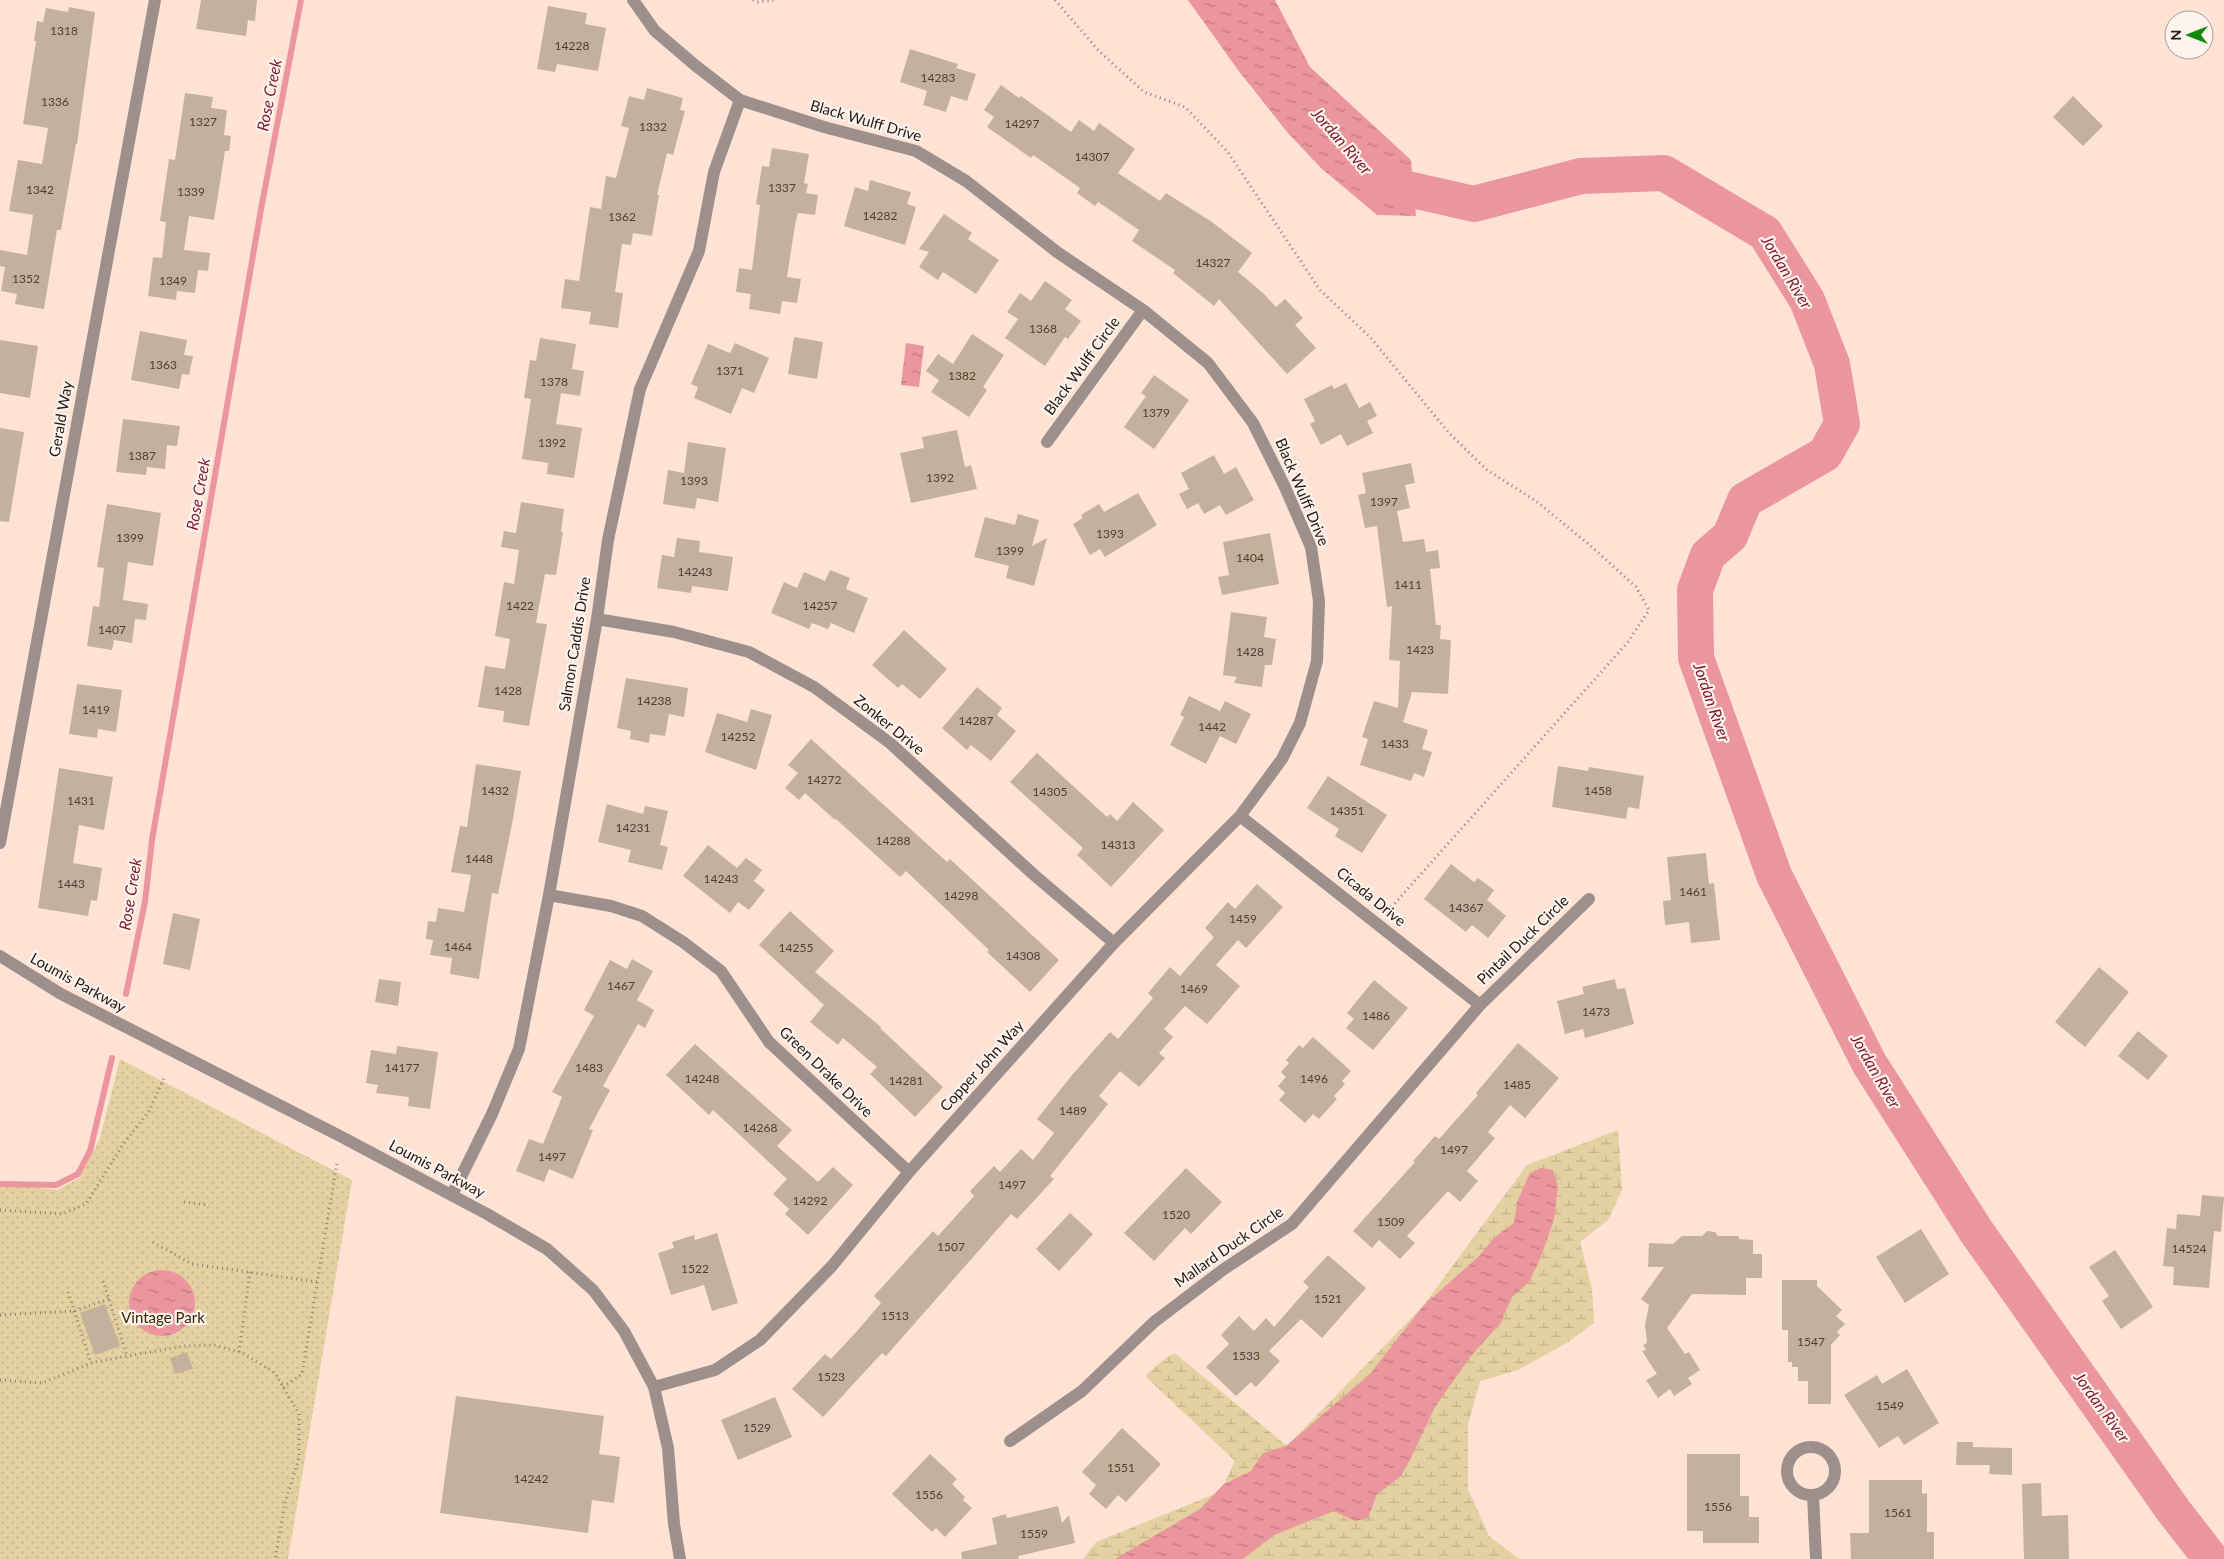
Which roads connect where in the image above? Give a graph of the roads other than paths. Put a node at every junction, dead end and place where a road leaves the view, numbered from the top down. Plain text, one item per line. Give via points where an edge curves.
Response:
1 (155, 0) edge
2 (634, 0) edge
3 (740, 100) junction
4 (1143, 310) junction
5 (1047, 442) dead end
6 (597, 619) junction
7 (1300, 723) joint
8 (1240, 816) junction
9 (0, 843) edge
10 (549, 895) junction
11 (1589, 898) dead end
12 (1114, 942) junction
13 (0, 956) edge
14 (1480, 1005) junction
15 (909, 1172) junction
16 (452, 1195) junction
17 (654, 1387) junction
18 (1010, 1441) dead end
19 (1813, 1495) dead end
20 (680, 1559) edge
21 (1816, 1559) edge

1 - 9 street, Gerald Way
2 - 3 street, Black Wulff Drive via 655,31
3 - 4 street, Black Wulff Drive via 916,151 966,181 1057,252
3 - 6 street, Salmon Caddis Drive via 714,172 699,251 640,389 608,540
4 - 5 street, Black Wulff Circle
4 - 7 street, Black Wulff Drive via 1208,362 1253,423 1311,547 1319,601 1317,661
6 - 10 street, Salmon Caddis Drive
6 - 12 street, Zonker Drive via 674,632 749,652 814,687 890,743 1032,874
7 - 8 street, Copper John Way via 1282,759
8 - 12 street, Copper John Way
8 - 14 street, Cicada Drive
10 - 15 street, Green Drake Drive via 611,906 642,916 721,971 769,1042
10 - 16 street, Salmon Caddis Drive via 519,1048 492,1114
11 - 14 street, Pintail Duck Circle
12 - 15 street, Copper John Way
13 - 16 street, Loumis Parkway via 61,994
14 - 18 street, Mallard Duck Circle via 1292,1224 1224,1269 1154,1322 1082,1391
15 - 17 street, Copper John Way via 832,1266 760,1340 715,1370
16 - 17 street, Loumis Parkway via 547,1249 593,1290 624,1331
17 - 20 street, Loumis Parkway via 668,1448
19 - 21 street

